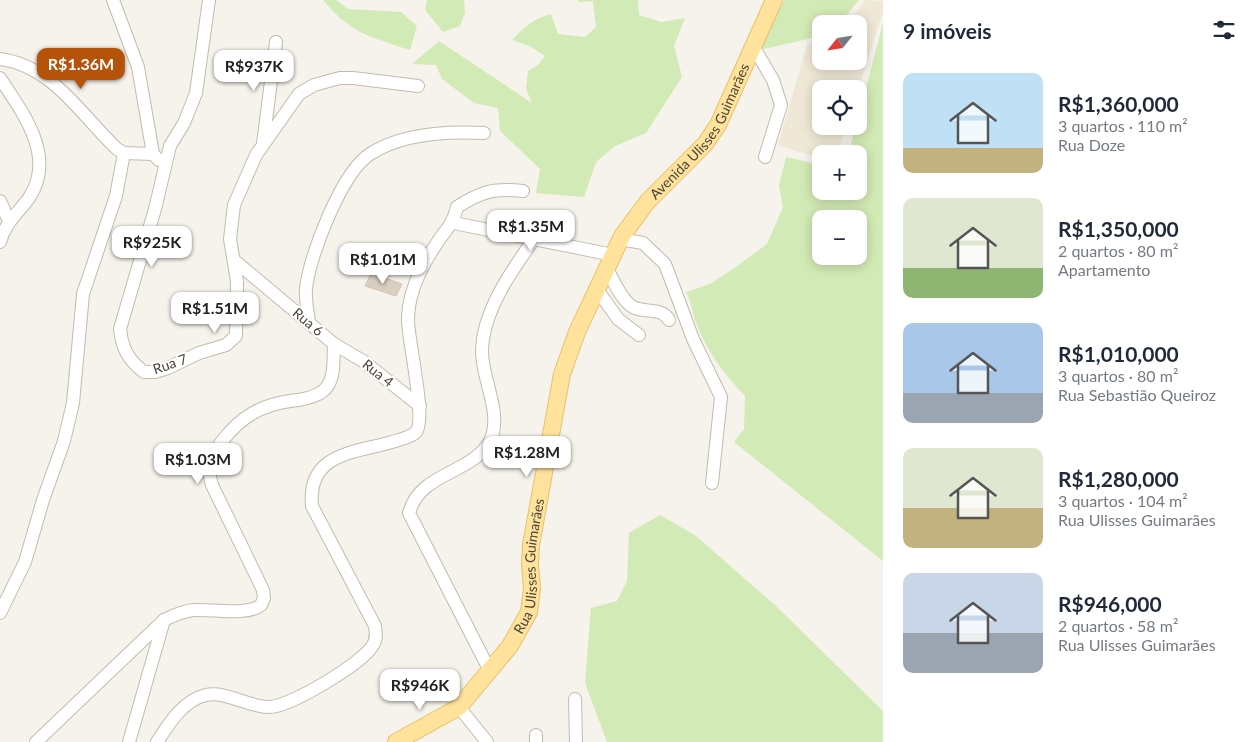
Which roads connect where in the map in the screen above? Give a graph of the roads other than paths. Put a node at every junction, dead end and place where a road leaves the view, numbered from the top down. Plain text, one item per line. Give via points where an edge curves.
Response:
1 (209, 0) edge
2 (773, 0) edge
3 (116, 2) edge
4 (276, 42) dead end
5 (753, 46) junction
6 (0, 59) edge
7 (0, 78) edge
8 (418, 86) dead end
9 (484, 133) dead end
10 (262, 145) junction
11 (124, 153) junction
12 (153, 154) junction
13 (765, 157) dead end
14 (164, 166) junction
15 (523, 191) dead end
16 (0, 201) edge
17 (9, 221) junction
18 (454, 223) junction
19 (534, 239) junction
20 (620, 239) junction
21 (0, 242) edge
22 (235, 261) junction
23 (610, 261) junction
24 (596, 288) junction
25 (669, 320) dead end
26 (309, 323) junction
27 (639, 335) dead end
28 (334, 344) junction
29 (420, 406) junction
30 (712, 482) dead end
31 (0, 613) edge
32 (164, 620) junction
33 (490, 671) junction
34 (575, 699) dead end
35 (459, 707) junction
36 (36, 742) edge
37 (129, 742) edge
38 (157, 742) edge
39 (396, 742) edge
40 (487, 742) edge
41 (576, 742) edge

1 - 14 street via 196,93 170,146
2 - 5 main road, Avenida Ulisses Guimarães
3 - 12 street via 138,67
4 - 10 street
5 - 13 street via 773,80 781,105
5 - 20 main road, Avenida Ulisses Guimarães via 718,125 706,144 636,214
6 - 11 street via 17,61 50,80 75,102 111,144
7 - 17 street via 32,129 39,166 34,189
8 - 10 street via 353,78 326,80 299,94
9 - 26 street via 457,131 403,139 377,149 356,167 327,220 312,256 306,290
10 - 22 street, Rua 7 via 234,205 230,239
11 - 12 street
11 - 31 street via 116,196 83,294 73,402 64,441 25,562
12 - 14 street
14 - 22 street, Rua 7 via 155,209 120,329 126,355 144,372 155,372 226,345 236,336
15 - 18 street via 498,189 472,198 457,208
16 - 17 street
17 - 21 street
18 - 19 street
18 - 29 street via 435,244 410,299 408,318
19 - 23 street
19 - 33 street via 503,289 484,336 483,366 494,426 492,437 474,457 418,493 409,513
20 - 23 main road, Avenida Ulisses Guimarães
20 - 30 street via 643,243 665,264 721,398
22 - 26 street, Rua 6
23 - 24 main road, Rua Ulisses Guimarães
23 - 25 street via 629,304 661,312
24 - 27 street via 618,319
24 - 33 main road, Rua Ulisses Guimarães via 562,374 531,545 529,612 520,632
26 - 28 street, Rua 6
28 - 29 street, Rua 4 via 363,361
28 - 32 street via 332,374 322,391 304,400 250,413 232,428 207,469 263,590 261,605 250,610 193,610
29 - 38 street via 419,426 411,435 343,454 322,468 310,490 312,506 375,626 373,645 340,673 280,706 260,706 215,695 192,701 173,717
32 - 36 street
32 - 37 street
33 - 35 main road, Rua Ulisses Guimarães
34 - 41 street
35 - 39 main road, Rua Ulisses Guimarães
35 - 40 street

